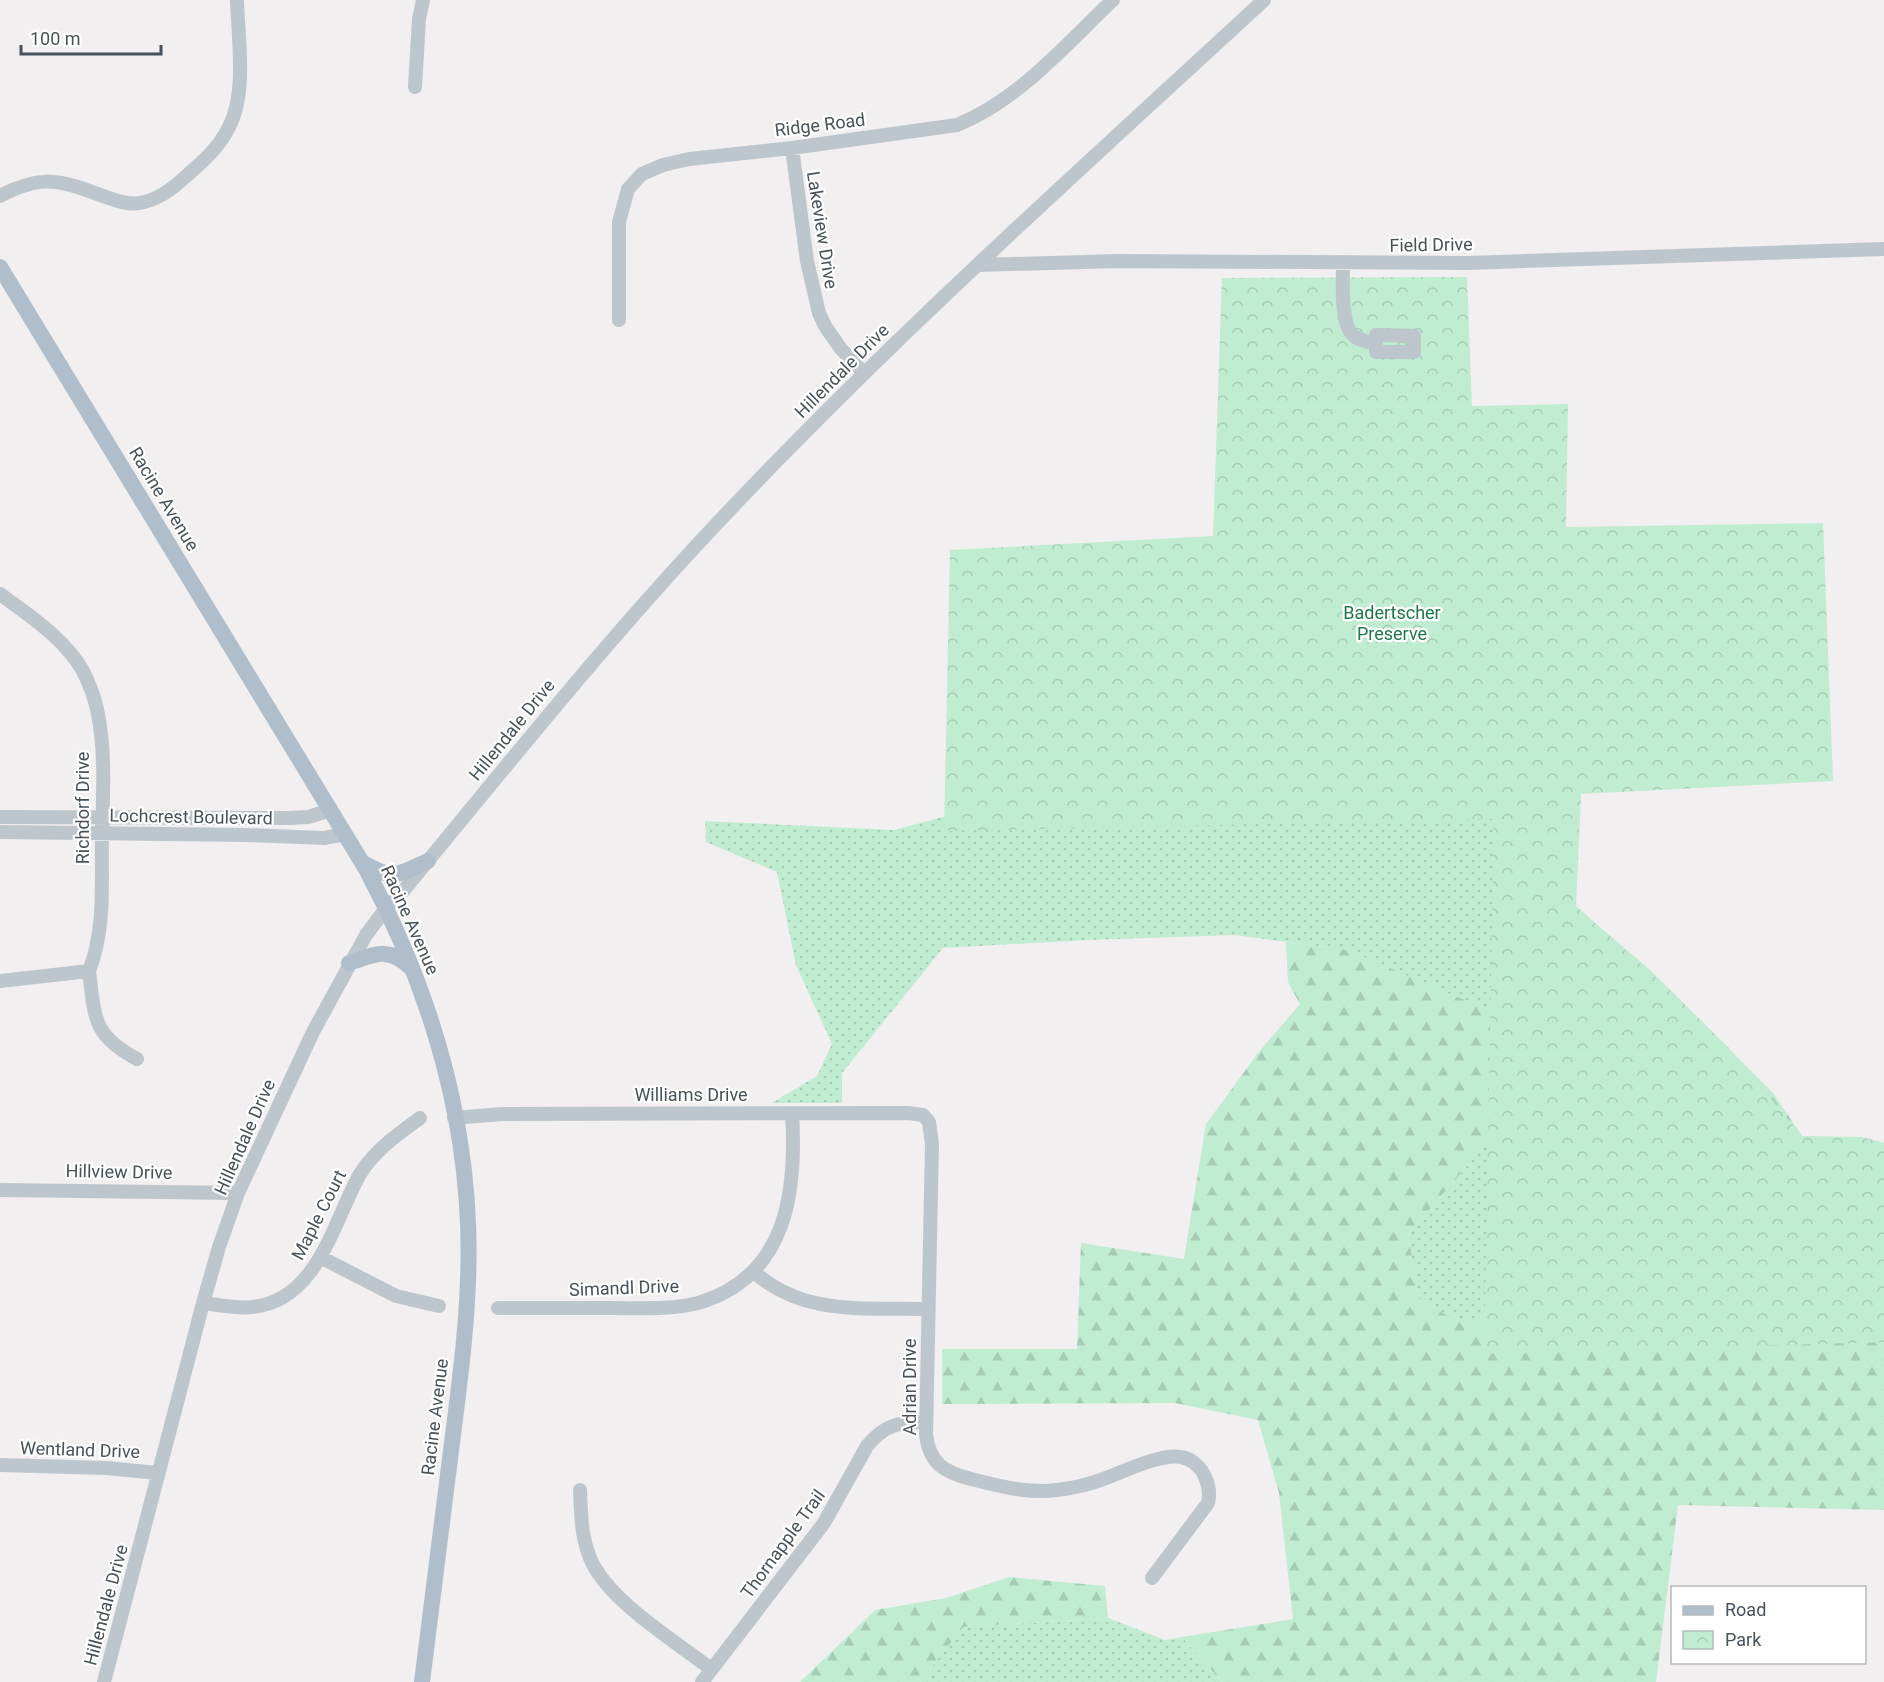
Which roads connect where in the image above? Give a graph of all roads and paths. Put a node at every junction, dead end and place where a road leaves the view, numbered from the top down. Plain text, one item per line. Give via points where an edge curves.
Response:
1 (237, 0) edge
2 (423, 0) edge
3 (1113, 0) edge
4 (1264, 0) edge
5 (415, 87) dead end
6 (792, 148) junction
7 (0, 196) edge
8 (1884, 249) edge
9 (1343, 263) junction
10 (978, 265) junction
11 (0, 267) edge
12 (619, 320) dead end
13 (1376, 343) dead end
14 (864, 373) junction
15 (0, 594) edge
16 (331, 810) junction
17 (0, 817) edge
18 (103, 818) junction
19 (0, 832) edge
20 (102, 834) junction
21 (345, 834) junction
22 (428, 861) junction
23 (362, 862) junction
24 (387, 907) junction
25 (350, 963) junction
26 (413, 969) junction
27 (89, 971) junction
28 (0, 981) edge
29 (137, 1059) dead end
30 (792, 1113) junction
31 (420, 1118) dead end
32 (454, 1118) junction
33 (927, 1118) joint
34 (0, 1190) edge
35 (238, 1192) junction
36 (320, 1257) junction
37 (754, 1272) junction
38 (203, 1303) junction
39 (439, 1306) dead end
40 (498, 1308) dead end
41 (928, 1309) junction
42 (926, 1422) junction
43 (0, 1465) edge
44 (158, 1473) junction
45 (580, 1490) dead end
46 (1152, 1578) dead end
47 (711, 1669) junction
48 (104, 1682) edge
49 (422, 1682) edge
50 (702, 1682) edge

1 - 7 street via 239,81 234,115 215,148 178,184 139,203 121,202 60,181 29,183
2 - 5 street via 418,19
3 - 6 street, Ridge Road via 1027,81 979,116 957,125
4 - 10 street, Hillendale Drive
6 - 12 street, Ridge Road via 675,162 651,169 633,181 619,222
6 - 14 street, Lakeview Drive via 807,261 819,313 841,350
8 - 9 street, Field Drive via 1467,263
9 - 10 street, Field Drive via 1118,261
9 - 13 street via 1345,320 1353,335
10 - 14 street, Hillendale Drive
11 - 16 main road, Racine Avenue
14 - 22 street, Hillendale Drive via 657,588
15 - 18 street, Richdorf Drive via 62,644 90,684 101,739
16 - 18 street, Lochcrest Boulevard via 290,818
16 - 21 main road, Racine Avenue
17 - 18 street, Lochcrest Boulevard
18 - 20 street, Richdorf Drive
19 - 20 street, Lochcrest Boulevard
20 - 21 street, Lochcrest Boulevard via 324,838
20 - 27 street, Richdorf Drive via 101,928
21 - 23 main road, Racine Avenue
22 - 23 main road via 392,875 382,874
22 - 24 street, Hillendale Drive
23 - 24 main road, Racine Avenue
24 - 25 street, Hillendale Drive
24 - 26 main road, Racine Avenue
25 - 26 main road via 390,954 400,956
25 - 35 street, Hillendale Drive via 308,1042
26 - 32 main road, Racine Avenue via 435,1037
27 - 28 street
27 - 29 street via 94,1013 101,1031 118,1049
30 - 32 street, Williams Drive via 502,1114
30 - 33 street, Williams Drive via 908,1113
30 - 37 street, Simandl Drive via 793,1168 787,1210 774,1243
31 - 36 street, Maple Court via 378,1151 361,1173
32 - 49 main road, Racine Avenue via 468,1220 467,1305
33 - 41 street, Adrian Drive via 932,1144
34 - 35 street, Hillview Drive
35 - 38 street, Hillendale Drive
36 - 38 street, Maple Court via 293,1292 269,1304 246,1308
36 - 39 street via 396,1296
37 - 40 street, Simandl Drive via 713,1298 682,1305
37 - 41 street via 777,1289 812,1304
38 - 44 street, Hillendale Drive
41 - 42 street, Adrian Drive
42 - 46 street, Adrian Drive via 931,1455 945,1470 1022,1491 1074,1487 1174,1456 1196,1463 1206,1480 1208,1503
42 - 47 street, Thornapple Trail via 886,1428 867,1446 824,1523
43 - 44 street, Wentland Drive
44 - 48 street, Hillendale Drive
45 - 47 street via 586,1547 602,1578 627,1604
47 - 50 street, Thornapple Trail

